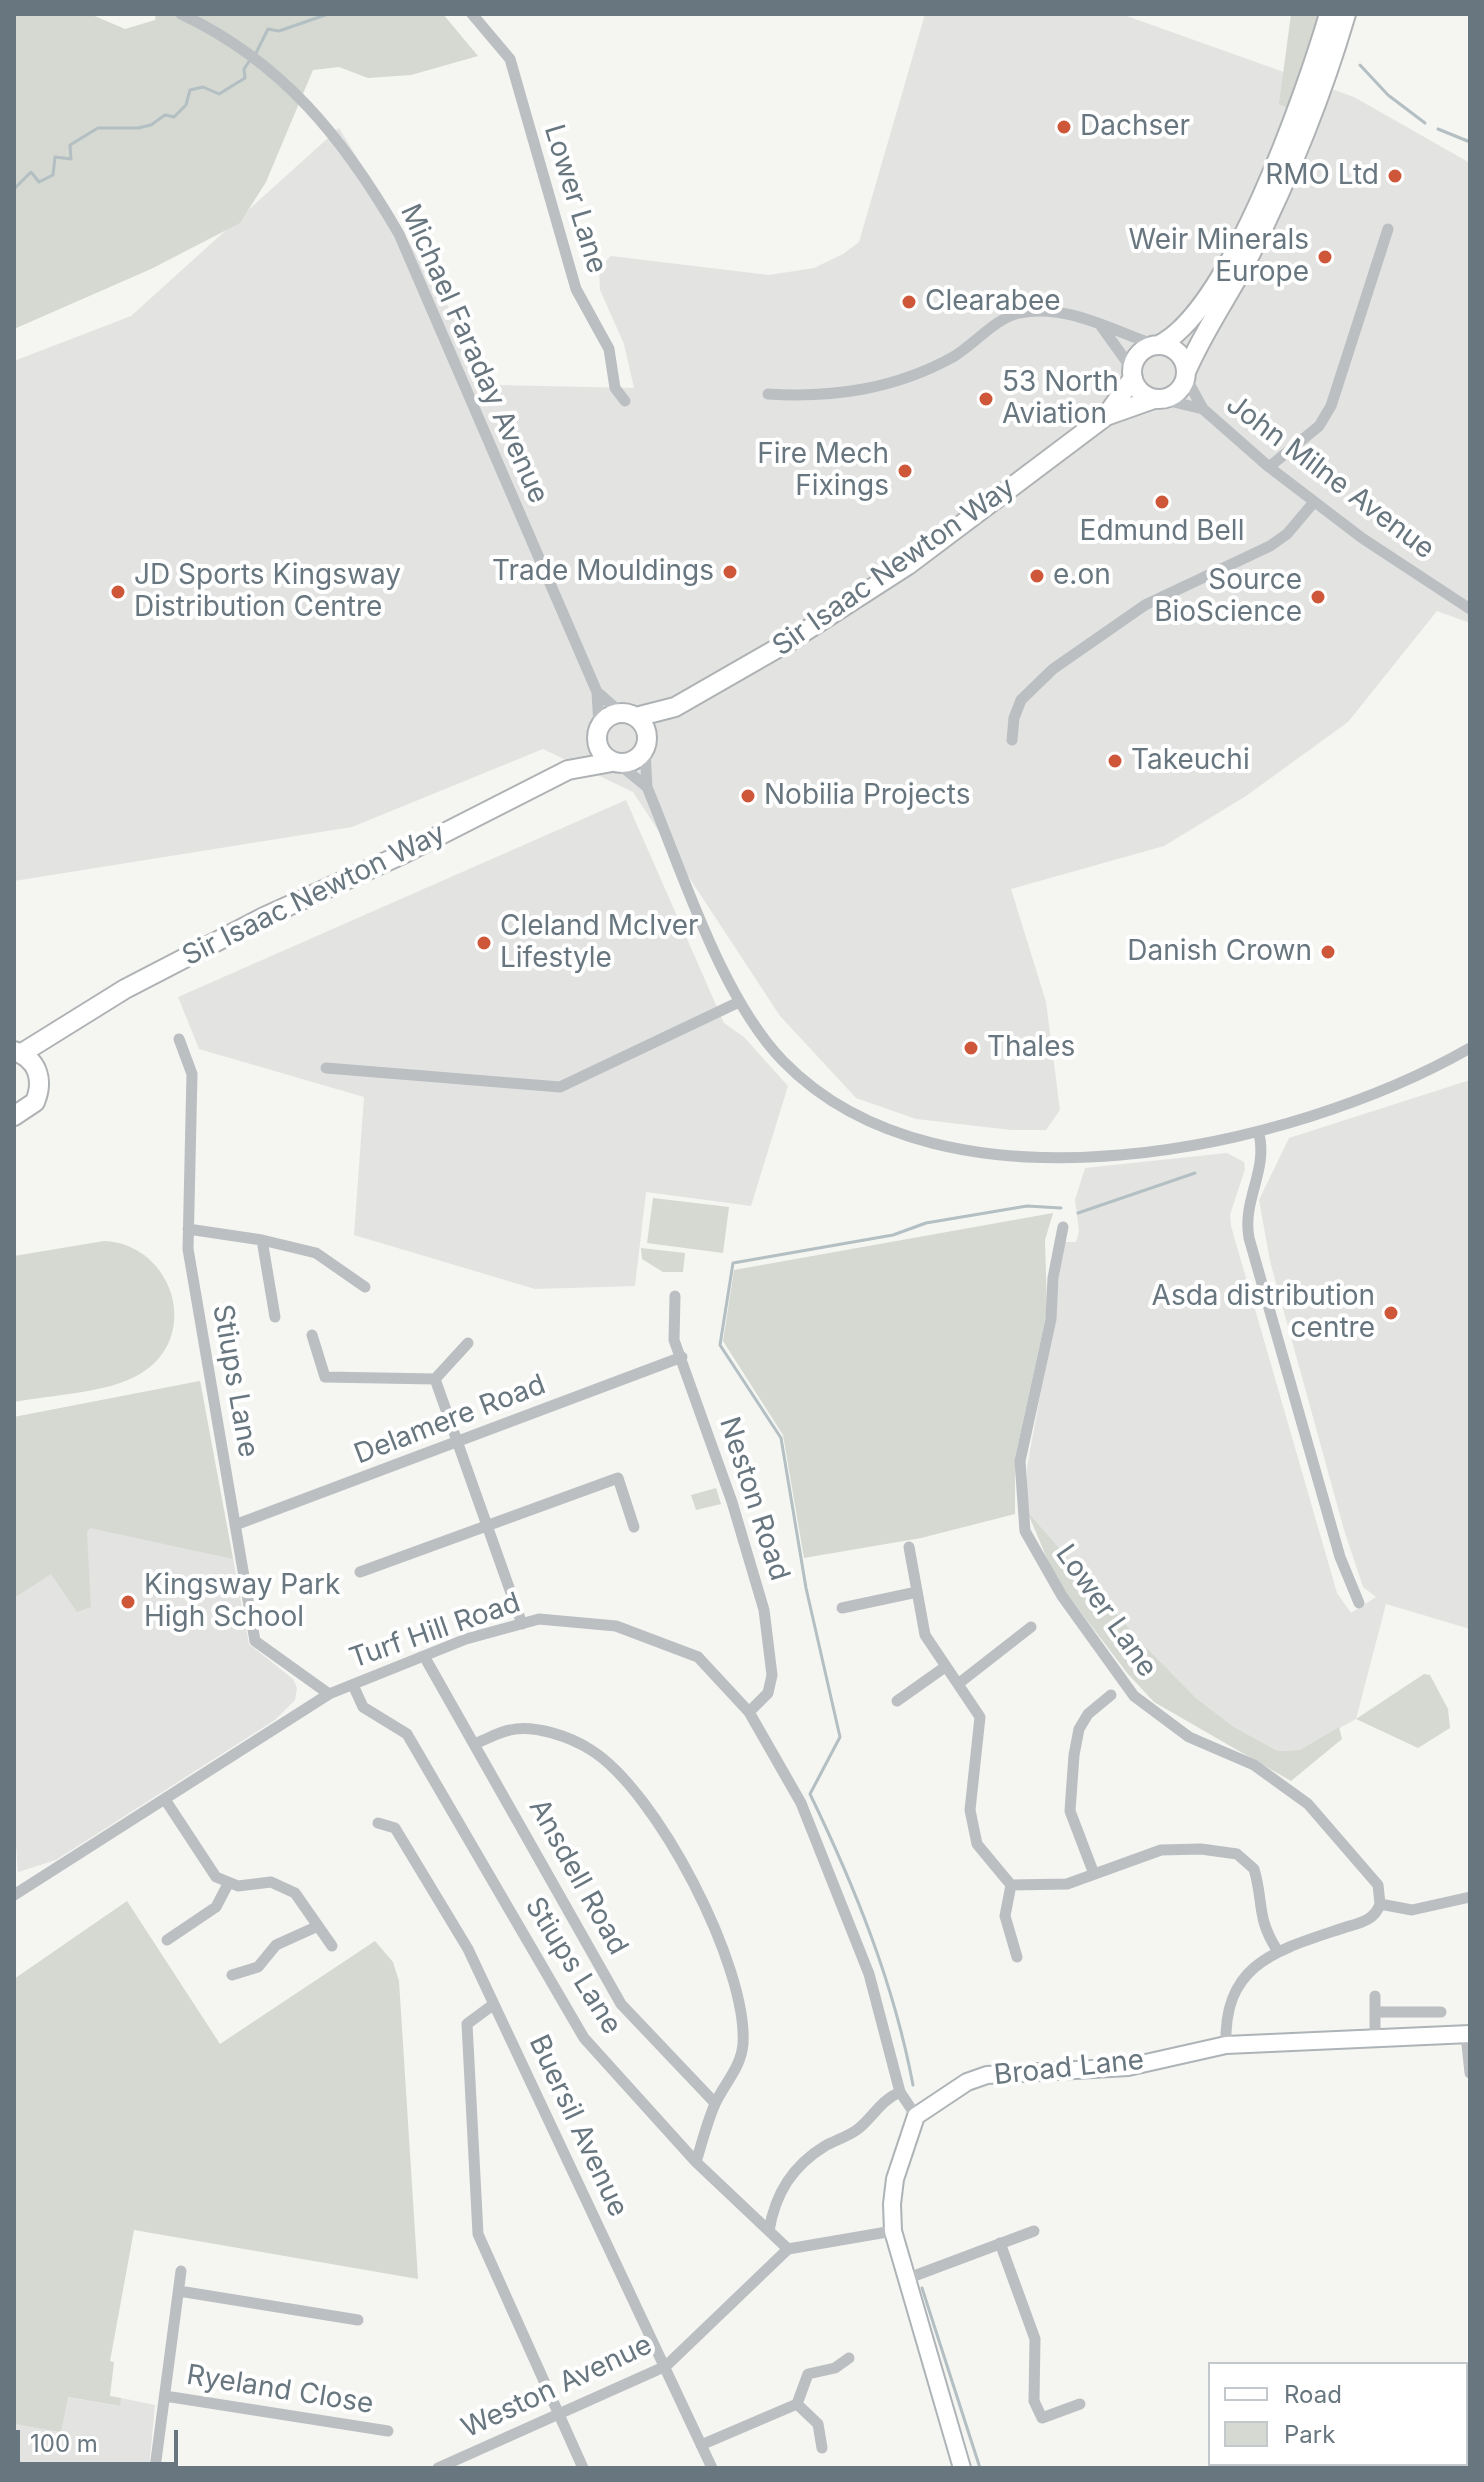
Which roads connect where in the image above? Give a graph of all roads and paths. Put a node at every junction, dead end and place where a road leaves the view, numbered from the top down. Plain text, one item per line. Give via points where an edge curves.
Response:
1 (181, 14) edge
2 (472, 14) edge
3 (1343, 17) edge
4 (1388, 229) dead end
5 (1101, 326) junction
6 (1157, 345) junction
7 (1132, 374) junction
8 (1186, 375) junction
9 (768, 394) dead end
10 (1157, 399) junction
11 (625, 401) dead end
12 (1203, 409) junction
13 (1106, 416) junction
14 (1269, 467) junction
15 (1314, 502) junction
16 (1470, 609) edge
17 (597, 692) junction
18 (675, 707) junction
19 (628, 715) junction
20 (598, 732) junction
21 (1012, 740) dead end
22 (646, 744) junction
23 (616, 763) junction
24 (568, 770) junction
25 (647, 787) junction
26 (739, 1002) junction
27 (64, 1027) junction
28 (179, 1039) dead end
29 (1470, 1048) edge
30 (18, 1052) edge
31 (326, 1068) dead end
32 (37, 1069) junction
33 (14, 1116) edge
34 (1259, 1134) junction
35 (188, 1229) junction
36 (1065, 1233) dead end
37 (262, 1240) junction
38 (365, 1287) dead end
39 (675, 1296) dead end
40 (275, 1317) dead end
41 (312, 1335) dead end
42 (468, 1343) dead end
43 (682, 1357) junction
44 (435, 1379) junction
45 (458, 1443) junction
46 (235, 1525) junction
47 (634, 1527) dead end
48 (488, 1528) junction
49 (909, 1547) dead end
50 (360, 1572) dead end
51 (917, 1592) junction
52 (1359, 1603) dead end
53 (842, 1608) dead end
54 (522, 1624) junction
55 (1031, 1627) dead end
56 (424, 1656) junction
57 (945, 1667) junction
58 (958, 1684) junction
59 (353, 1685) junction
60 (329, 1694) junction
61 (1111, 1695) dead end
62 (897, 1701) dead end
63 (749, 1712) junction
64 (476, 1743) junction
65 (166, 1801) junction
66 (378, 1823) dead end
67 (1094, 1874) junction
68 (228, 1884) junction
69 (1011, 1885) junction
70 (14, 1895) edge
71 (1470, 1897) edge
72 (1380, 1904) junction
73 (175, 1917) dead end
74 (318, 1926) junction
75 (183, 1929) junction
76 (167, 1940) dead end
77 (332, 1946) dead end
78 (1277, 1950) junction
79 (1017, 1957) dead end
80 (232, 1975) dead end
81 (1375, 1996) dead end
82 (494, 2004) junction
83 (1375, 2012) junction
84 (1441, 2012) dead end
85 (1468, 2034) edge
86 (1375, 2040) junction
87 (1226, 2045) junction
88 (1470, 2073) edge
89 (900, 2092) junction
90 (715, 2103) junction
91 (916, 2116) junction
92 (696, 2162) junction
93 (769, 2231) junction
94 (893, 2231) junction
95 (1034, 2231) dead end
96 (1000, 2243) junction
97 (788, 2249) junction
98 (181, 2271) dead end
99 (906, 2279) junction
100 (179, 2291) junction
101 (358, 2320) dead end
102 (849, 2358) dead end
103 (666, 2366) junction
104 (165, 2396) junction
105 (797, 2404) junction
106 (1080, 2404) dead end
107 (559, 2414) junction
108 (388, 2431) dead end
109 (701, 2445) junction
110 (822, 2448) dead end
111 (155, 2468) edge
112 (438, 2468) edge
113 (583, 2468) edge
114 (712, 2468) edge
115 (962, 2468) edge

1 - 17 street, Michael Faraday Avenue via 260,59 336,139 399,234
2 - 11 street, Lower Lane via 510,59 576,289 609,349 615,388
3 - 6 highway via 1221,275 1190,323
3 - 8 highway via 1288,174
4 - 14 street via 1331,406 1319,426
5 - 6 street
5 - 7 street
5 - 9 street via 1054,313 1018,313 920,374 845,394
6 - 7 highway via 1140,353
6 - 8 highway via 1178,353
7 - 10 highway via 1140,392
7 - 13 highway, Sir Isaac Newton Way
8 - 10 highway via 1177,393
8 - 12 street, John Milne Avenue
10 - 12 street, John Milne Avenue
10 - 13 highway, Sir Isaac Newton Way
12 - 14 street, John Milne Avenue
13 - 18 highway, Sir Isaac Newton Way via 908,565
14 - 15 street, John Milne Avenue
15 - 16 street, John Milne Avenue
15 - 21 street via 1270,546 1145,605 1042,677 1021,700
17 - 19 street
17 - 20 street
18 - 19 highway, Sir Isaac Newton Way
18 - 22 highway, Sir Isaac Newton Way
19 - 20 highway via 608,717
19 - 22 highway via 646,730
20 - 23 highway via 601,752
20 - 24 highway, Sir Isaac Newton Way
22 - 23 highway via 634,761
22 - 25 street
23 - 24 highway, Sir Isaac Newton Way
23 - 25 street
24 - 27 highway, Sir Isaac Newton Way via 264,917
25 - 26 street
26 - 31 street via 560,1087
26 - 34 street via 774,1052 818,1092 874,1125 920,1141 1011,1154 1091,1156
27 - 30 highway, Sir Isaac Newton Way
27 - 32 highway, Sir Isaac Newton Way
28 - 35 street, Stiups Lane via 192,1074
29 - 34 street via 1373,1095
30 - 32 highway
32 - 33 highway via 35,1102
34 - 52 street via 1263,1159 1247,1211 1249,1238 1340,1557
35 - 37 street
35 - 46 street, Stiups Lane
36 - 72 street, Lower Lane via 1020,1461 1022,1510 1033,1547 1134,1696 1189,1737 1254,1765 1308,1804 1378,1885
37 - 38 street via 316,1253
37 - 40 street
39 - 43 street, Neston Road via 674,1340
41 - 44 street via 325,1377
42 - 44 street
43 - 45 street, Delamere Road
43 - 63 street, Neston Road via 764,1610 772,1675 768,1693
44 - 45 street
45 - 46 street, Delamere Road
45 - 48 street
46 - 60 street, Stiups Lane via 255,1641
47 - 48 street via 618,1478
48 - 50 street
48 - 54 street
49 - 51 street
51 - 53 street
51 - 57 street via 925,1635
54 - 56 street, Turf Hill Road
54 - 63 street, Turf Hill Road via 539,1619 616,1626 698,1657
55 - 58 street
56 - 59 street, Turf Hill Road
56 - 64 street, Ansdell Road
57 - 58 street
57 - 62 street
58 - 69 street via 980,1717 970,1810 977,1844
59 - 60 street, Turf Hill Road
59 - 92 street, Stiups Lane via 363,1707 407,1734 584,2038
60 - 65 street, Turf Hill Road
61 - 67 street via 1088,1714 1074,1755 1070,1811
63 - 89 street, Turf Hill Road via 801,1803 822,1854 869,1974
64 - 90 street, Ansdell Road via 621,2004
64 - 90 street via 512,1729 550,1732 591,1750 630,1783 682,1864 725,1950 742,2008 743,2047 732,2079
65 - 68 street via 216,1877
65 - 70 street, Turf Hill Road
66 - 82 street, Buersil Avenue via 395,1828 468,1949
67 - 69 street via 1067,1884
67 - 78 street via 1161,1850 1237,1854 1254,1869 1258,1910
68 - 74 street via 271,1882 295,1893
68 - 75 street via 216,1907
69 - 79 street via 1005,1916
71 - 72 street via 1412,1910
72 - 78 street via 1375,1915 1361,1922
73 - 75 street
74 - 77 street
74 - 80 street via 276,1945 258,1967
75 - 76 street
78 - 87 street via 1236,1986 1225,2016
81 - 83 street
82 - 103 street, Buersil Avenue
82 - 107 street via 467,2024 478,2234
83 - 84 street
83 - 86 street
85 - 86 main road, Broad Lane
85 - 88 street
86 - 87 main road, Broad Lane
87 - 91 main road, Broad Lane via 1128,2067 987,2075
89 - 91 street, Turf Hill Road
89 - 93 street via 884,2100 859,2128 822,2148 790,2175
90 - 92 street
91 - 94 main road via 895,2179
92 - 93 street, Stiups Lane
93 - 97 street, Stiups Lane
94 - 97 street
94 - 99 main road
95 - 96 street
96 - 99 street
96 - 106 street via 1035,2339 1034,2401 1042,2418
97 - 103 street, Weston Avenue
98 - 100 street
99 - 115 main road
100 - 101 street
100 - 104 street
102 - 105 street via 835,2368 808,2374
103 - 107 street, Weston Avenue
103 - 109 street, Buersil Avenue
104 - 108 street, Ryeland Close
104 - 111 street
105 - 109 street
105 - 110 street via 818,2424
107 - 112 street, Weston Avenue
107 - 113 street
109 - 114 street, Buersil Avenue

